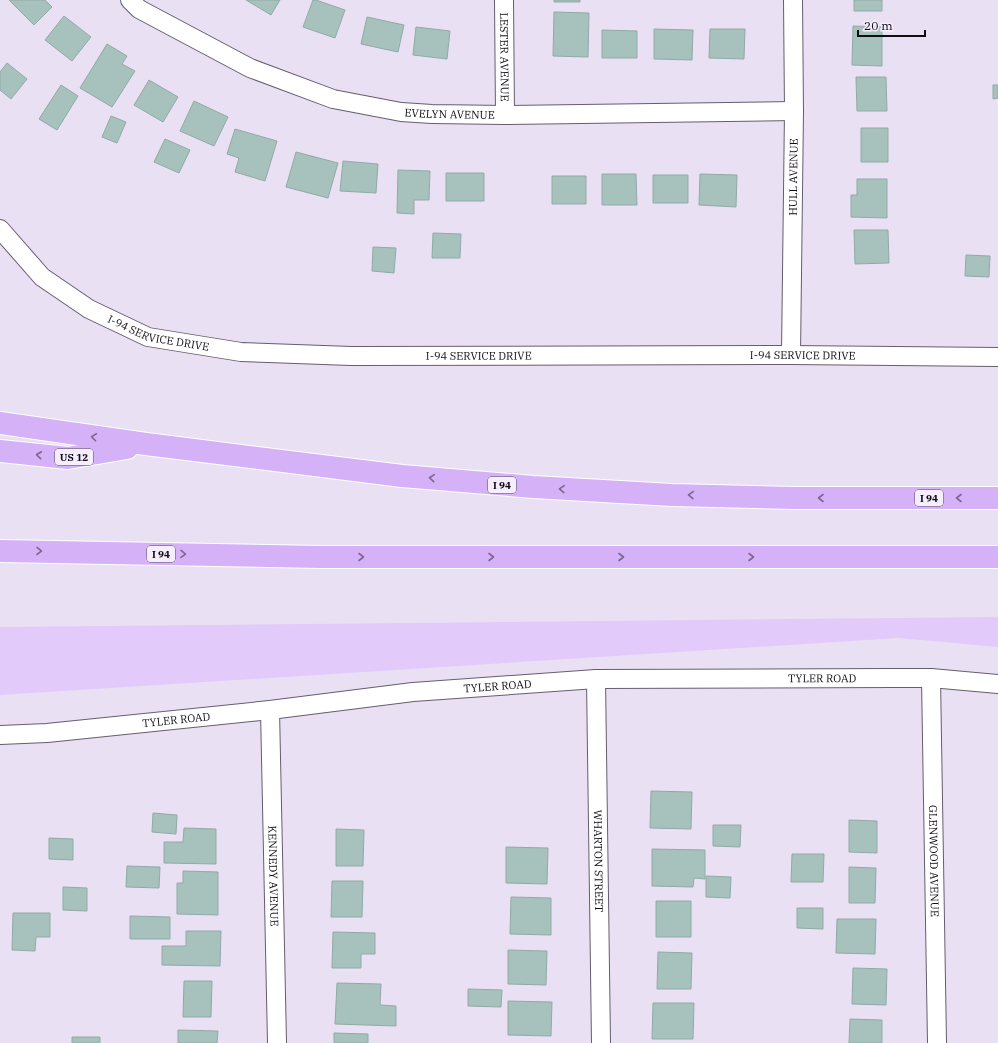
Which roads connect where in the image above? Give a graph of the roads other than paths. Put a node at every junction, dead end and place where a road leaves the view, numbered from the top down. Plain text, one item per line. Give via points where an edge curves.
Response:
1 (130, 0) edge
2 (504, 0) edge
3 (793, 0) edge
4 (794, 111) junction
5 (505, 115) junction
6 (0, 229) edge
7 (791, 355) junction
8 (998, 357) edge
9 (0, 423) edge
10 (146, 444) junction
11 (0, 451) edge
12 (998, 498) edge
13 (0, 551) edge
14 (998, 557) edge
15 (930, 678) junction
16 (596, 679) junction
17 (998, 684) edge
18 (270, 710) junction
19 (0, 736) edge
20 (277, 1043) edge
21 (602, 1043) edge
22 (937, 1043) edge

1 - 5 street, EVELYN AVENUE via 139,9 250,68 333,99 401,112
2 - 5 street, LESTER AVENUE
3 - 4 street, HULL AVENUE
4 - 5 street, EVELYN AVENUE
4 - 7 street, HULL AVENUE
6 - 7 street, I-94 SERVICE DRIVE via 42,277 89,309 148,337 233,351 351,356
7 - 8 street, I-94 SERVICE DRIVE
10 -> 9 highway, I 94
10 -> 11 highway, US 12 via 68,458
12 -> 10 highway, I 94 via 795,498 672,495 533,487 402,476
13 -> 14 highway, I 94 via 322,557
15 - 16 street, TYLER ROAD
15 - 17 street, TYLER ROAD
15 - 22 street, GLENWOOD AVENUE
16 - 18 street, TYLER ROAD via 413,692
16 - 21 street, WHARTON STREET
18 - 19 street, TYLER ROAD
18 - 20 street, KENNEDY AVENUE

